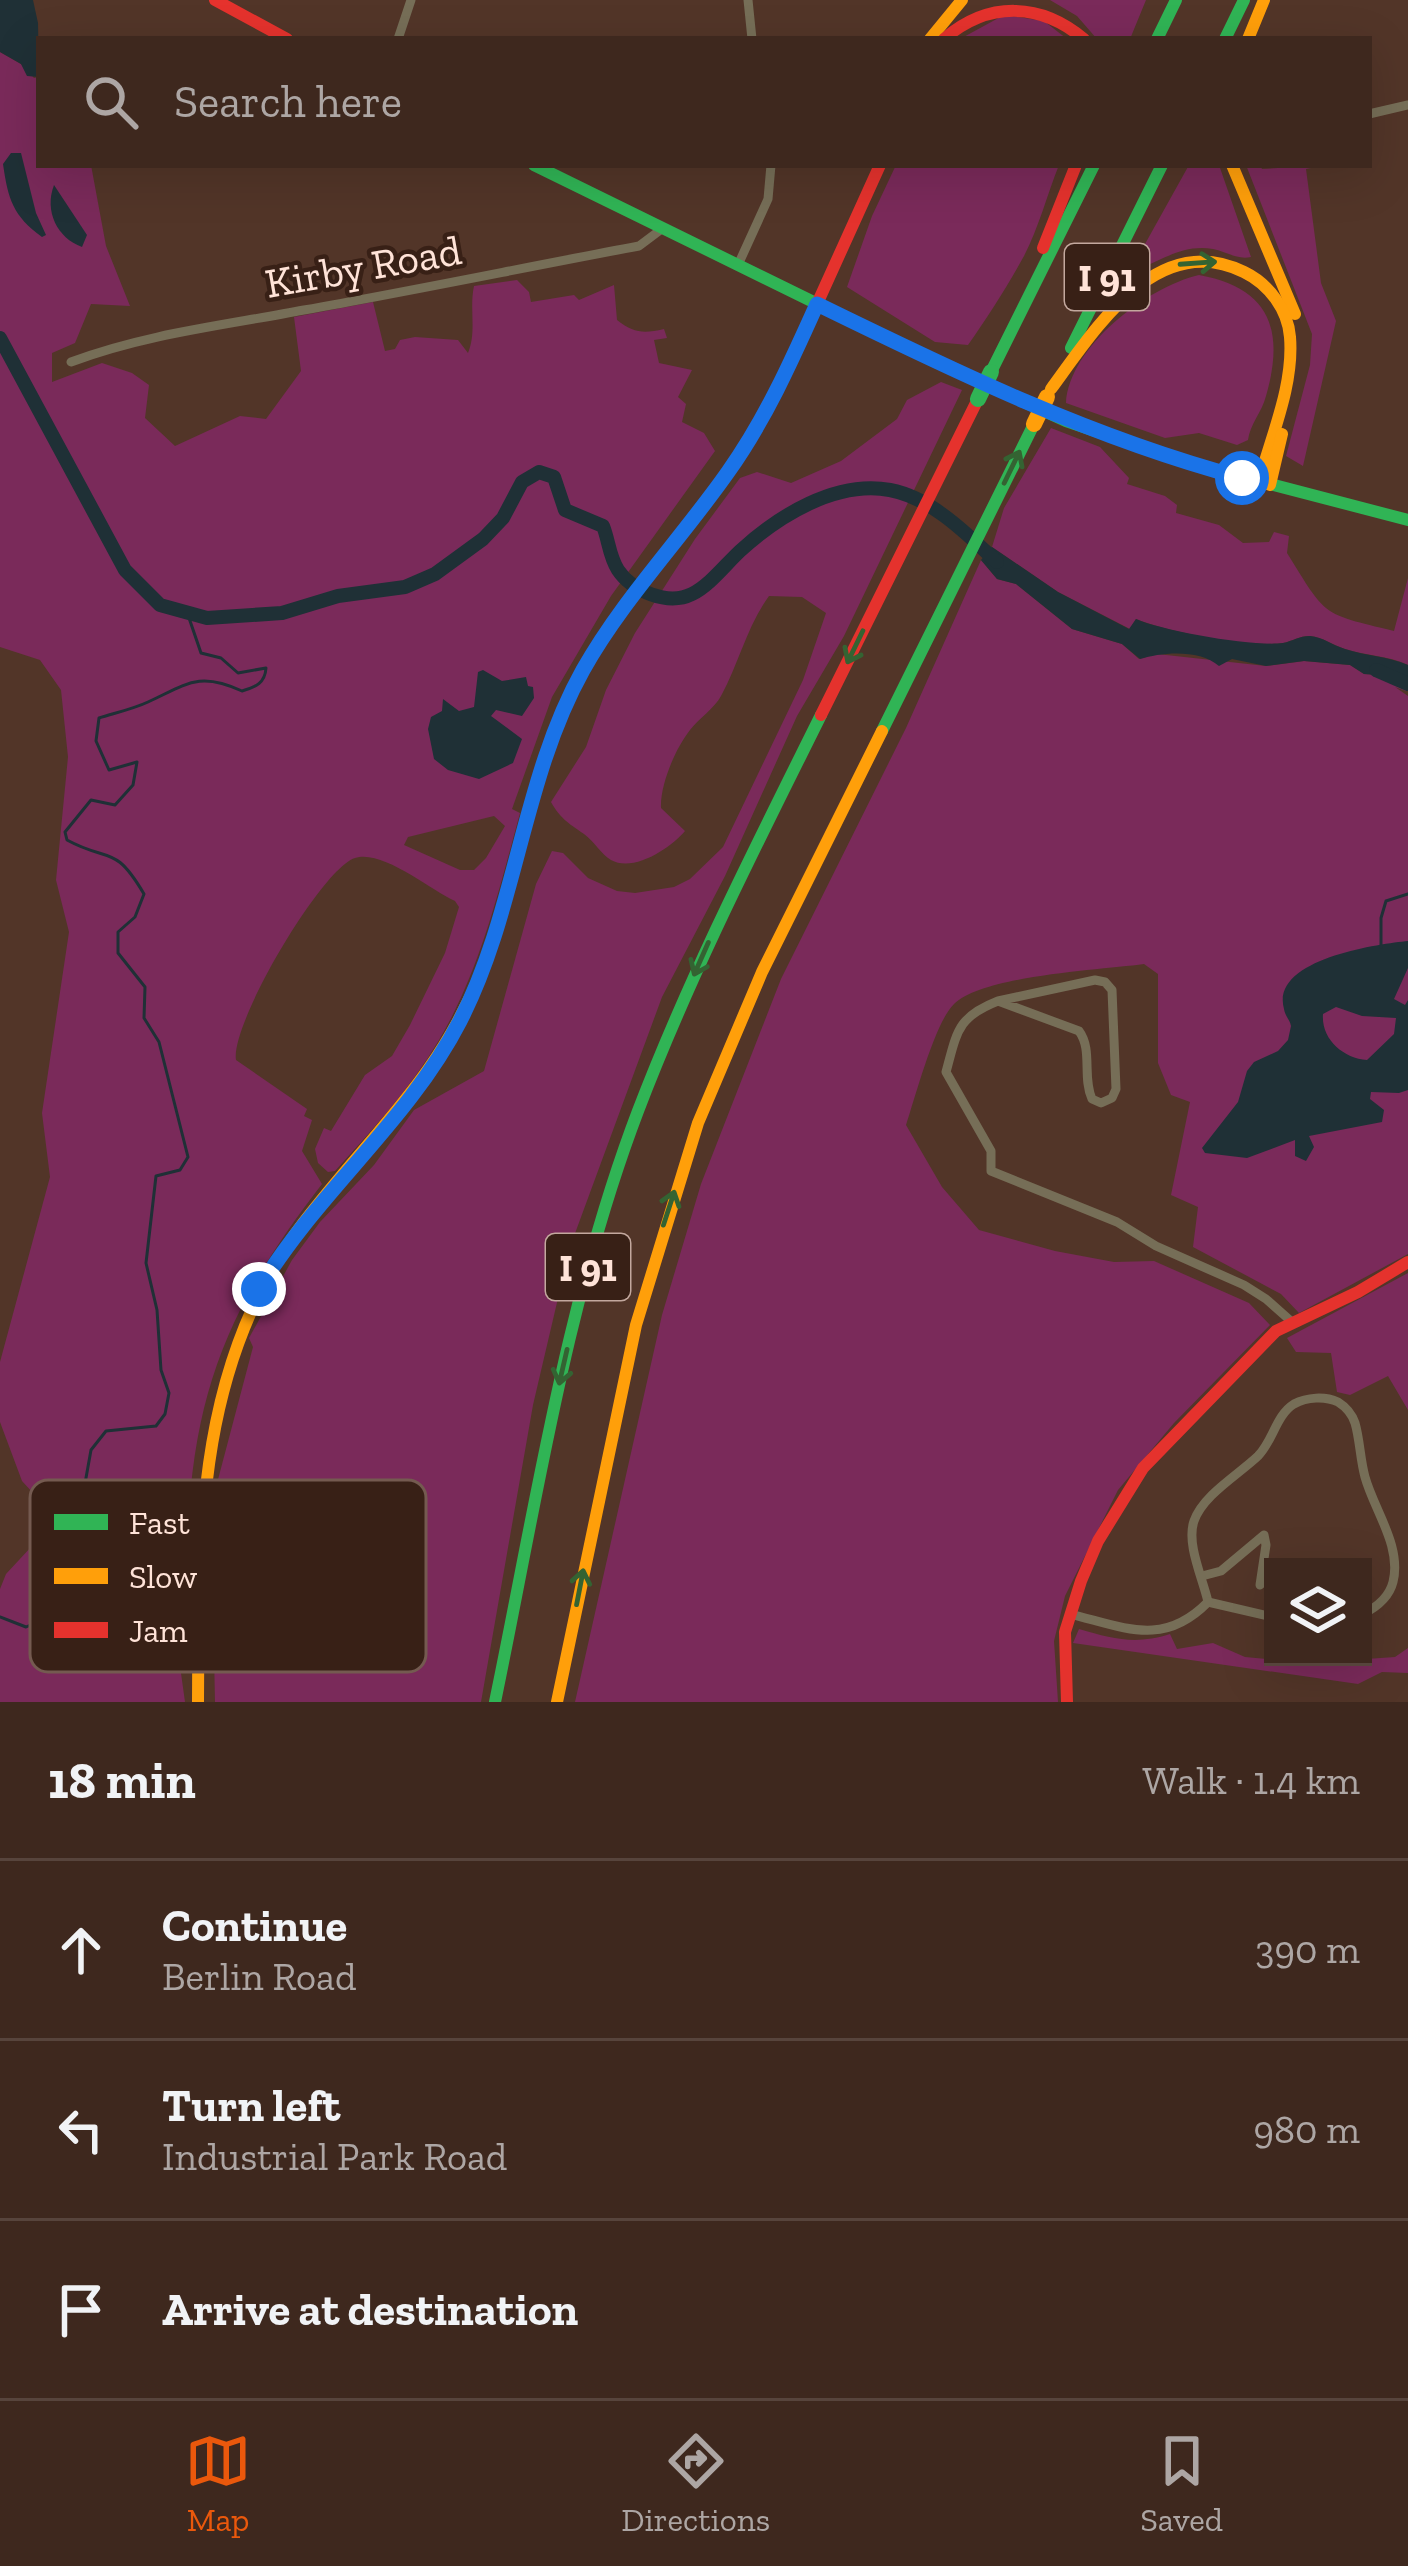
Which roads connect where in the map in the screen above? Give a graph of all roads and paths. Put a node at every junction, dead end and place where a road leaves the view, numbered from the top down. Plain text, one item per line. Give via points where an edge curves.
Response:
1 (215, 0) edge
2 (411, 0) edge
3 (748, 0) edge
4 (962, 0) edge
5 (1176, 0) edge
6 (1244, 0) edge
7 (1264, 0) edge
8 (281, 36) edge
9 (399, 36) edge
10 (752, 36) edge
11 (932, 36) edge
12 (947, 36) edge
13 (1080, 36) edge
14 (1158, 36) edge
15 (1226, 36) edge
16 (1249, 36) edge
17 (1408, 105) edge
18 (1372, 113) edge
19 (540, 168) edge
20 (770, 168) edge
21 (879, 168) edge
22 (1075, 168) edge
23 (1093, 168) edge
24 (1161, 168) edge
25 (1233, 168) edge
26 (663, 228) junction
27 (738, 265) junction
28 (817, 304) junction
29 (1020, 315) junction
30 (71, 362) dead end
31 (1049, 393) junction
32 (1264, 484) junction
33 (1408, 520) edge
34 (998, 1001) junction
35 (1408, 1262) edge
36 (1292, 1322) junction
37 (203, 1480) edge
38 (1202, 1576) junction
39 (1260, 1585) dead end
40 (1208, 1602) junction
41 (1372, 1609) edge
42 (1070, 1615) junction
43 (1264, 1615) edge
44 (198, 1672) edge
45 (198, 1702) edge
46 (495, 1702) edge
47 (557, 1702) edge
48 (1067, 1702) edge

1 - 8 main road
2 - 9 street
3 - 10 street
4 - 11 main road
5 - 14 main road
6 - 15 main road
7 - 16 main road
12 - 13 main road via 975,12 1012,3 1049,10
17 - 18 street
19 - 26 main road
20 - 27 street via 768,199
21 - 28 main road
22 - 29 main road
23 - 29 main road, I 91
24 - 31 main road, I 91
25 - 32 main road via 1300,333
26 - 27 main road
26 - 30 street, Kirby Road via 639,246
27 - 28 main road
28 - 32 main road via 1066,421
28 - 37 main road via 744,448 582,673 462,1018 401,1113 321,1201 251,1305 211,1421
29 -> 46 main road, I 91, bridge via 714,930 632,1129 575,1314
31 -> 32 main road via 1106,316 1145,281 1190,261 1238,267 1275,298 1289,333
47 -> 31 main road, I 91, bridge via 636,1324 698,1123 762,972
32 - 33 main road
34 - 34 street via 1079,1031 1092,1099 1112,1098 1112,990 1105,982
34 - 36 street via 958,1026 946,1072 991,1151 991,1171 1117,1222 1244,1286
35 - 36 main road
36 - 42 main road via 1264,1341 1143,1468 1098,1541
38 - 39 street via 1221,1571 1264,1535
38 - 40 street
38 - 41 street via 1192,1540 1202,1507 1261,1453 1293,1405 1327,1398 1354,1418 1395,1564 1393,1585
40 - 42 street via 1154,1632
40 - 43 street
42 - 48 main road
44 - 45 main road

